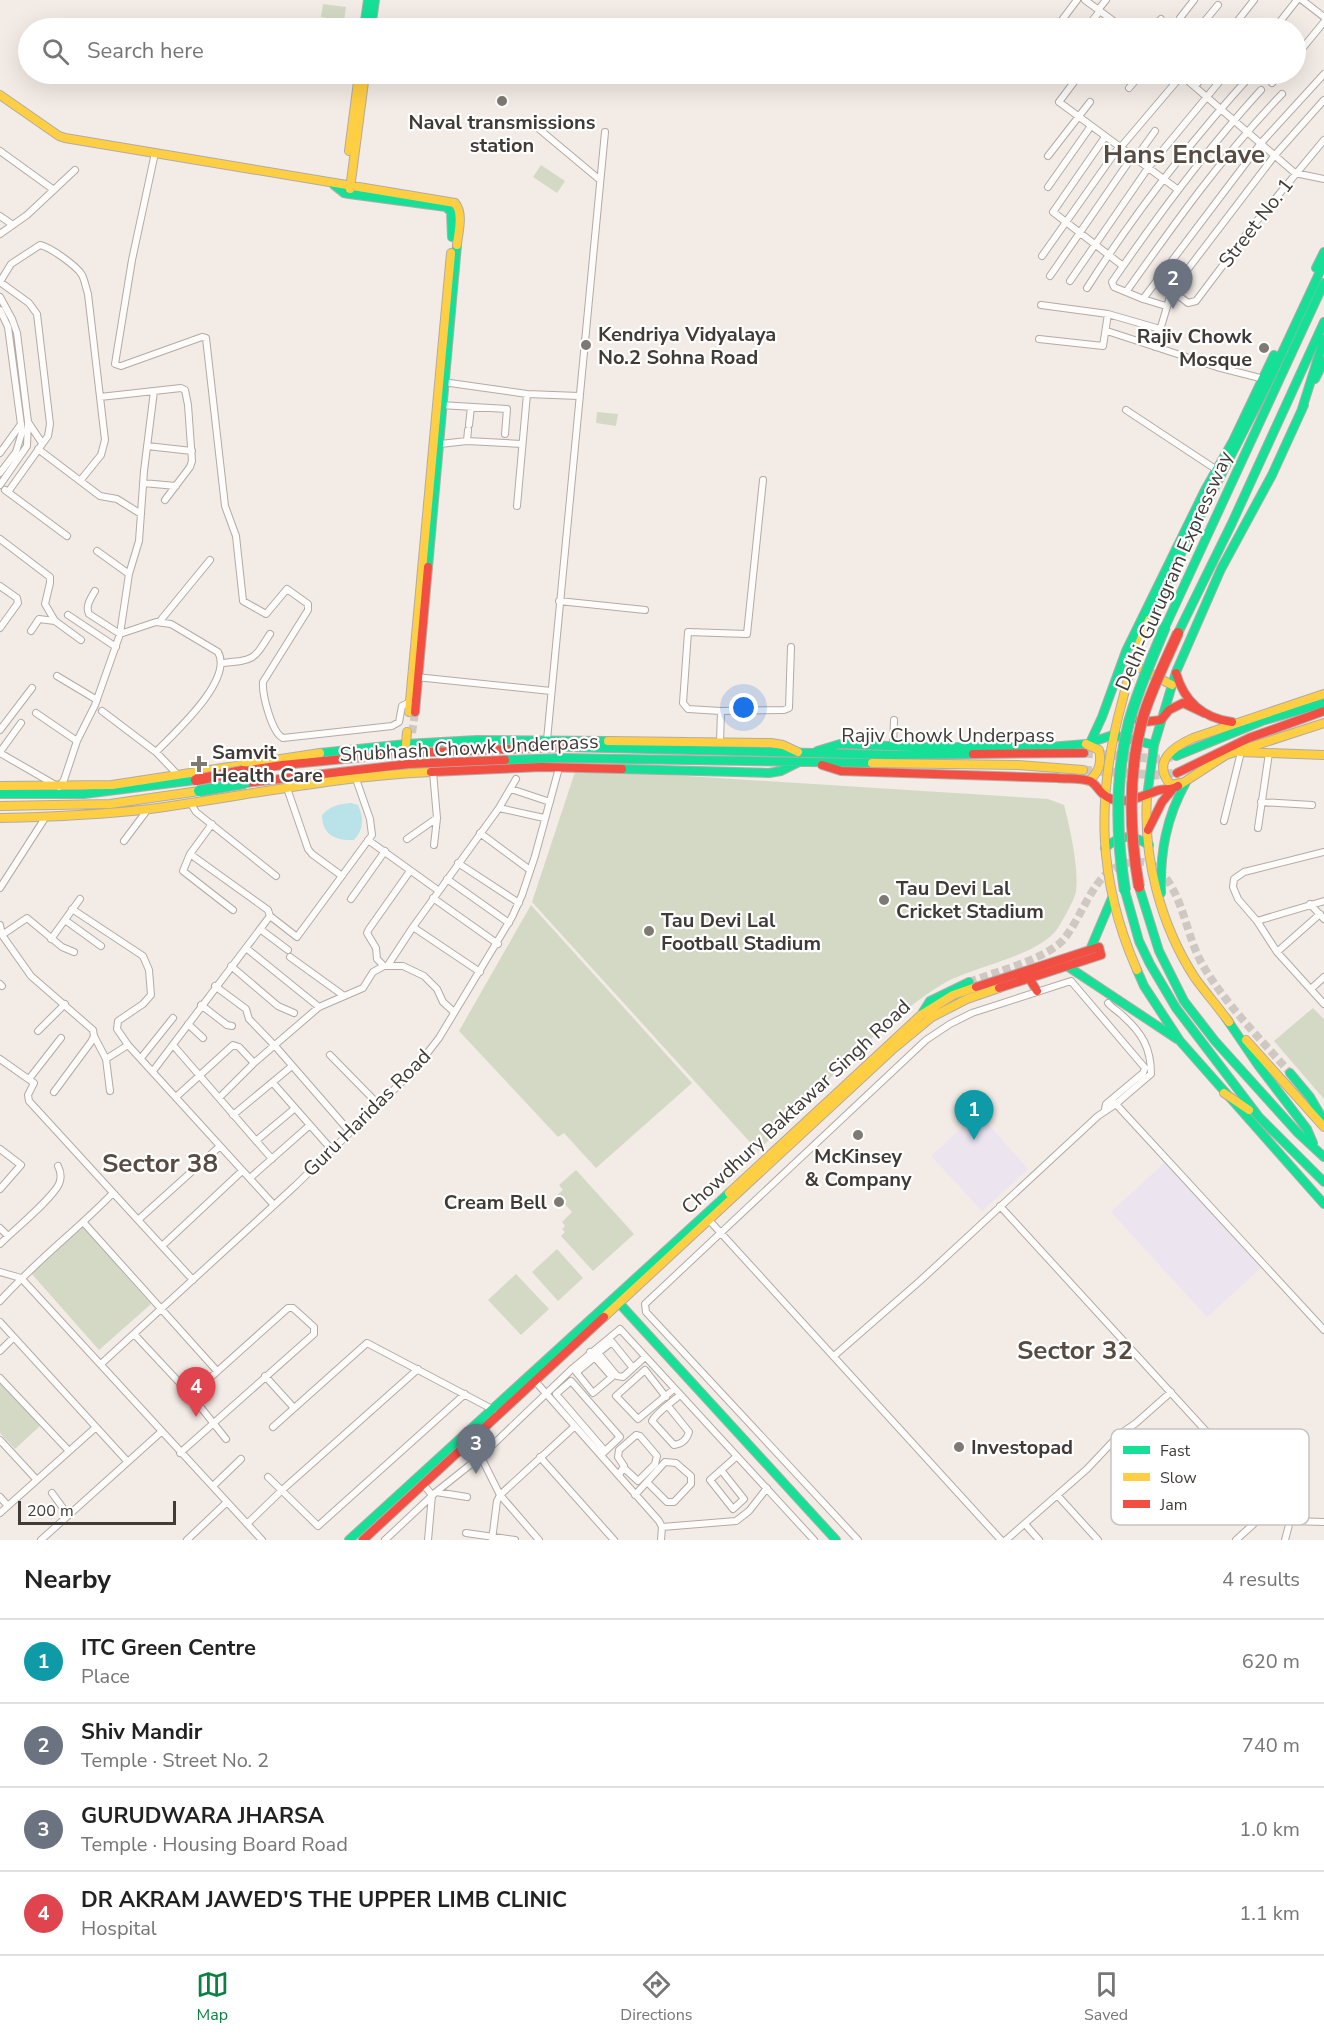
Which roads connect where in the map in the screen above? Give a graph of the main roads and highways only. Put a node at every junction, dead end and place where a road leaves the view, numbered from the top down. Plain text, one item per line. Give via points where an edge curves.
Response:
1 (368, 0) edge
2 (375, 0) edge
3 (365, 18) edge
4 (372, 18) edge
5 (357, 84) edge
6 (363, 84) edge
7 (0, 96) edge
8 (344, 188) junction
9 (1324, 252) edge
10 (1324, 263) edge
11 (1324, 283) edge
12 (1324, 322) edge
13 (1324, 339) edge
14 (1324, 361) edge
15 (1266, 380) junction
16 (440, 405) junction
17 (1302, 409) junction
18 (1128, 662) junction
19 (1176, 672) junction
20 (416, 677) junction
21 (1172, 685) junction
22 (1324, 694) edge
23 (1324, 703) edge
24 (411, 709) tunnel mouth
25 (1121, 709) junction
26 (1324, 711) edge
27 (1204, 713) junction
28 (1161, 720) junction
29 (1239, 722) junction
30 (1324, 723) edge
31 (1113, 735) junction
32 (1154, 745) junction
33 (1087, 746) junction
34 (1237, 752) junction
35 (1324, 755) edge
36 (1176, 756) tunnel mouth
37 (799, 757) junction
38 (813, 757) junction
39 (222, 768) junction
40 (1083, 770) tunnel mouth
41 (1182, 778) junction
42 (1089, 781) junction
43 (197, 785) junction
44 (0, 786) edge
45 (1172, 790) junction
46 (0, 794) edge
47 (1104, 795) junction
48 (1147, 795) junction
49 (225, 798) junction
50 (0, 806) edge
51 (0, 818) edge
52 (1147, 831) junction
53 (1149, 845) junction
54 (1105, 848) junction
55 (1112, 898) junction
56 (1163, 907) junction
57 (1090, 950) junction
58 (1066, 966) junction
59 (1029, 978) junction
60 (969, 982) tunnel mouth
61 (1036, 991) road end
62 (921, 1015) junction
63 (1226, 1018) junction
64 (1180, 1041) junction
65 (1290, 1073) tunnel mouth
66 (1224, 1093) junction
67 (1259, 1116) junction
68 (1324, 1121) edge
69 (1324, 1127) edge
70 (1315, 1148) junction
71 (1324, 1157) edge
72 (1324, 1182) edge
73 (1324, 1204) edge
74 (619, 1303) junction
75 (496, 1411) junction
76 (834, 1539) edge
77 (349, 1540) edge
78 (363, 1540) edge

1 - 3 main road
2 - 4 main road
5 - 8 main road
6 - 8 main road
7 - 8 main road via 59,136 294,175
8 - 16 main road via 455,203 459,208
9 - 15 main road
10 - 15 main road
11 - 67 main road, Delhi-Gurugram Expressway, bridge via 1165,627 1138,694 1122,756 1118,828 1125,891 1137,935 1173,1007
12 - 70 main road, Delhi-Gurugram Expressway, bridge via 1150,698 1141,726 1133,795 1139,887 1148,920 1176,987 1207,1031
13 - 17 main road
14 - 17 main road
15 - 18 main road via 1236,434
16 - 20 main road
16 - 20 main road via 440,444
17 - 19 main road via 1272,475 1221,569
18 - 21 main road
18 - 25 main road
18 - 33 main road
19 - 21 main road
19 - 27 main road via 1186,699
20 - 24 main road
21 - 28 main road
22 - 29 main road
23 - 36 main road via 1262,722
25 - 28 main road via 1134,720
25 - 31 main road
26 - 41 main road via 1219,750
27 - 28 main road via 1183,703 1168,710
27 - 29 main road
28 - 32 main road
29 - 41 main road via 1193,738 1167,754 1165,780 1171,785
30 - 34 main road
31 - 32 main road
31 - 33 main road
31 - 47 main road
32 - 48 main road
33 - 38 main road, Rajiv Chowk Underpass
33 - 38 main road via 840,744
33 - 42 main road via 1099,750 1102,761
34 - 35 main road
34 - 41 main road
37 - 38 main road
37 - 39 main road via 783,745 771,742 409,738
37 - 43 main road, Shubhash Chowk Underpass, bridge via 409,764
37 - 43 main road, Shubhash Chowk Underpass, bridge via 547,747 407,753 282,765 243,771
37 - 49 main road via 781,771 769,773 559,768 433,772 390,774
38 - 40 main road, Rajiv Chowk Underpass
38 - 42 main road via 841,771
39 - 44 main road via 112,785
39 - 49 main road
41 - 45 main road
41 - 56 main road via 1163,837
42 - 47 main road
43 - 46 main road, Shubhash Chowk Underpass via 84,794
43 - 50 main road, Shubhash Chowk Underpass via 110,804
45 - 48 main road
45 - 52 main road
47 - 48 main road via 1125,801
47 - 54 main road
48 - 52 main road
49 - 51 main road via 148,809
52 - 53 main road
53 - 54 main road via 1135,836 1124,835
53 - 56 main road
54 - 55 main road
55 - 57 main road
55 - 64 main road via 1144,986
56 - 63 main road via 1180,950
57 - 58 main road, Chowdhury Baktawar Singh Road via 1099,947 1101,955
57 - 62 main road, Chowdhury Baktawar Singh Road via 953,995
58 - 59 main road, Chowdhury Baktawar Singh Road
58 - 64 main road via 1108,998
59 - 61 main road
59 - 74 main road, Chowdhury Baktawar Singh Road via 967,999 933,1017 892,1050
60 - 62 main road via 930,1000
62 - 75 main road, Chowdhury Baktawar Singh Road
63 - 69 main road
63 - 70 main road via 1307,1129
64 - 66 main road
65 - 68 main road
66 - 67 main road
66 - 73 main road
67 - 72 main road, Delhi-Gurugram Expressway
70 - 71 main road, Delhi-Gurugram Expressway
74 - 75 main road, Chowdhury Baktawar Singh Road via 535,1382
74 - 76 main road
75 - 77 main road, Chowdhury Baktawar Singh Road
75 - 78 main road, Chowdhury Baktawar Singh Road via 472,1439

